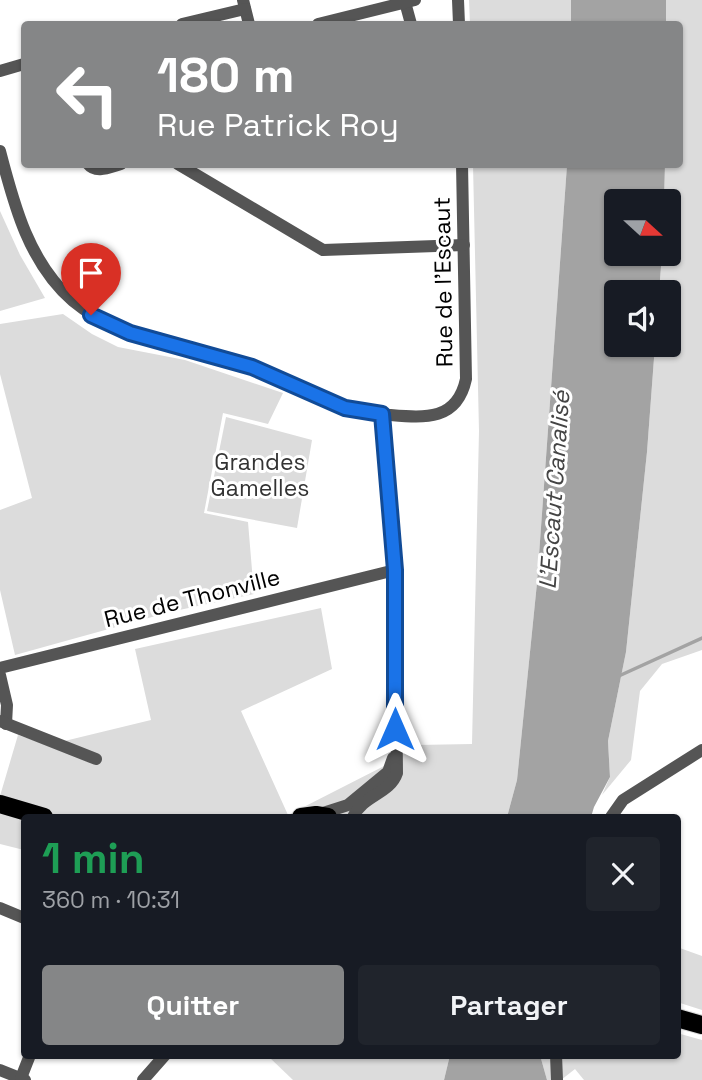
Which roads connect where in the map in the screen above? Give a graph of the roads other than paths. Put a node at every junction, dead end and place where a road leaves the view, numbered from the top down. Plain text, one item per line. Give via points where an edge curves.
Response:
1 (458, 0) edge
2 (410, 1) edge
3 (244, 4) edge
4 (191, 21) edge
5 (248, 21) edge
6 (330, 21) edge
7 (411, 21) edge
8 (459, 21) edge
9 (21, 65) edge
10 (0, 71) edge
11 (0, 151) edge
12 (185, 168) edge
13 (462, 168) edge
14 (464, 245) junction
15 (382, 414) junction
16 (395, 570) junction
17 (0, 668) edge
18 (0, 675) edge
19 (3, 722) edge
20 (702, 750) edge
21 (395, 751) junction
22 (96, 759) dead end
23 (0, 804) edge
24 (34, 814) edge
25 (322, 814) edge
26 (355, 814) edge
27 (613, 814) edge
28 (0, 908) edge
29 (21, 917) edge
30 (681, 1019) edge
31 (702, 1026) edge
32 (29, 1059) edge
33 (161, 1059) edge
34 (556, 1059) edge
35 (0, 1070) edge
36 (23, 1079) edge
37 (143, 1080) edge
38 (557, 1080) edge

1 - 8 street
2 - 6 street
2 - 7 street
3 - 4 street
3 - 5 street
9 - 10 street
11 - 15 street, Rue de l'Escaut via 18,213 41,262 58,287 91,315 130,333 252,367 345,408
12 - 14 street via 323,250
13 - 14 street, Rue de l'Escaut
14 - 15 street, Rue de l'Escaut via 463,391 452,406 435,415
15 - 16 street
16 - 17 street, Rue de Thonville
16 - 21 street
18 - 19 street via 7,705
19 - 22 street
20 - 27 street via 623,800
21 - 25 street via 388,772 348,805
21 - 26 street via 393,782 365,800
23 - 24 main road
28 - 29 street
30 - 31 main road
32 - 36 street
33 - 37 street
34 - 38 street
35 - 36 street

